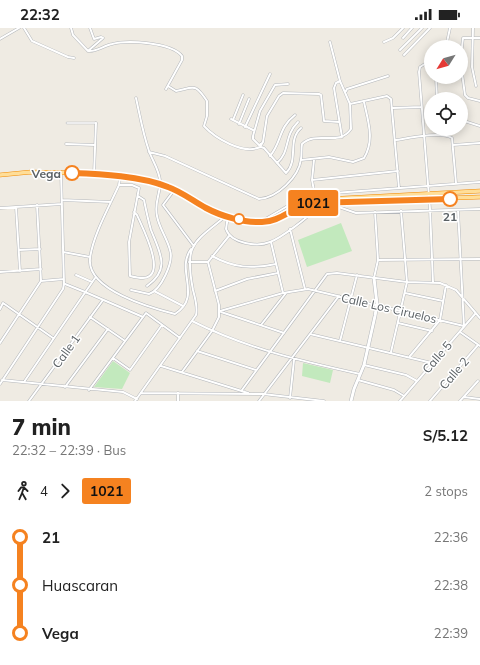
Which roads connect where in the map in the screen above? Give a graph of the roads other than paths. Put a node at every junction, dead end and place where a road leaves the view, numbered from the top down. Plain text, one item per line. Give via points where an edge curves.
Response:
1 (19, 28) edge
2 (24, 28) edge
3 (71, 28) edge
4 (90, 28) edge
5 (403, 28) edge
6 (412, 28) edge
7 (422, 28) edge
8 (430, 28) edge
9 (450, 28) edge
10 (473, 28) edge
11 (404, 38) dead end
12 (472, 38) junction
13 (480, 38) edge
14 (0, 39) edge
15 (447, 40) edge
16 (462, 40) edge
17 (330, 42) dead end
18 (384, 42) dead end
19 (400, 50) dead end
20 (88, 51) junction
21 (404, 55) dead end
22 (74, 58) dead end
23 (424, 64) edge
24 (270, 74) dead end
25 (388, 76) dead end
26 (340, 81) junction
27 (288, 84) dead end
28 (464, 84) edge
29 (168, 86) junction
30 (476, 86) dead end
31 (166, 89) dead end
32 (346, 93) junction
33 (243, 95) dead end
34 (136, 98) dead end
35 (249, 99) dead end
36 (480, 101) edge
37 (364, 102) junction
38 (350, 104) junction
39 (421, 107) junction
40 (393, 108) junction
41 (295, 115) dead end
42 (298, 122) dead end
43 (339, 122) junction
44 (468, 122) edge
45 (67, 123) dead end
46 (96, 123) joint
47 (239, 124) junction
48 (480, 126) edge
49 (245, 127) junction
50 (301, 128) dead end
51 (253, 130) junction
52 (424, 136) junction
53 (448, 136) edge
54 (342, 137) junction
55 (396, 140) junction
56 (263, 142) junction
57 (480, 143) edge
58 (66, 144) dead end
59 (95, 145) junction
60 (453, 145) junction
61 (260, 147) junction
62 (149, 152) junction
63 (270, 156) junction
64 (302, 160) junction
65 (314, 160) junction
66 (277, 163) junction
67 (61, 172) junction
68 (398, 172) junction
69 (94, 174) junction
70 (0, 175) edge
71 (120, 177) junction
72 (312, 180) junction
73 (480, 182) edge
74 (456, 183) junction
75 (160, 184) junction
76 (119, 185) junction
77 (428, 186) junction
78 (399, 188) junction
79 (175, 190) junction
80 (480, 191) edge
81 (428, 194) junction
82 (138, 196) junction
83 (315, 196) junction
84 (480, 197) edge
85 (62, 200) junction
86 (429, 200) junction
87 (111, 202) junction
88 (327, 202) junction
89 (316, 203) junction
90 (62, 204) junction
91 (37, 205) junction
92 (16, 207) junction
93 (0, 208) edge
94 (430, 209) junction
95 (480, 209) edge
96 (458, 210) junction
97 (401, 211) junction
98 (134, 212) junction
99 (375, 212) junction
100 (227, 216) junction
101 (260, 222) junction
102 (290, 229) junction
103 (229, 236) junction
104 (271, 242) junction
105 (193, 245) junction
106 (40, 249) junction
107 (191, 249) junction
108 (19, 250) junction
109 (63, 252) junction
110 (212, 256) junction
111 (90, 257) junction
112 (480, 259) edge
113 (378, 260) junction
114 (405, 260) junction
115 (433, 260) junction
116 (460, 260) junction
117 (189, 262) junction
118 (208, 262) junction
119 (276, 264) junction
120 (41, 269) junction
121 (20, 270) junction
122 (0, 272) edge
123 (278, 273) junction
124 (357, 275) junction
125 (76, 276) dead end
126 (95, 278) junction
127 (374, 278) junction
128 (64, 279) junction
129 (41, 281) junction
130 (92, 282) junction
131 (407, 282) junction
132 (433, 283) junction
133 (64, 284) junction
134 (446, 285) junction
135 (146, 286) dead end
136 (305, 289) junction
137 (132, 290) dead end
138 (315, 290) junction
139 (154, 291) junction
140 (215, 291) junction
141 (85, 292) junction
142 (285, 293) junction
143 (405, 293) junction
144 (339, 296) junction
145 (462, 296) junction
146 (351, 298) junction
147 (103, 300) junction
148 (443, 301) junction
149 (377, 304) junction
150 (183, 306) junction
151 (0, 309) edge
152 (401, 310) junction
153 (220, 311) junction
154 (475, 314) junction
155 (20, 315) junction
156 (90, 317) junction
157 (143, 317) junction
158 (480, 318) edge
159 (440, 320) junction
160 (192, 321) junction
161 (398, 323) junction
162 (162, 324) junction
163 (262, 325) junction
164 (464, 326) junction
165 (38, 327) junction
166 (108, 329) junction
167 (212, 331) junction
168 (432, 331) junction
169 (460, 331) junction
170 (284, 333) junction
171 (310, 334) junction
172 (54, 338) junction
173 (180, 338) junction
174 (125, 341) junction
175 (340, 341) junction
176 (0, 343) edge
177 (479, 346) edge
178 (368, 347) junction
179 (197, 351) junction
180 (270, 352) junction
181 (391, 352) junction
182 (410, 357) junction
183 (112, 358) junction
184 (292, 359) junction
185 (432, 363) junction
186 (364, 365) junction
187 (160, 366) junction
188 (256, 370) junction
189 (182, 372) junction
190 (360, 374) junction
191 (2, 380) junction
192 (358, 380) junction
193 (417, 381) junction
194 (478, 381) dead end
195 (23, 383) junction
196 (0, 384) edge
197 (41, 385) junction
198 (65, 387) junction
199 (89, 390) junction
200 (242, 390) junction
201 (141, 392) junction
202 (178, 393) junction
203 (251, 394) junction
204 (263, 394) junction
205 (404, 396) junction
206 (464, 397) junction
207 (290, 398) junction
208 (480, 399) edge
209 (136, 400) edge
210 (29, 401) edge
211 (178, 401) edge
212 (258, 401) edge
213 (324, 401) edge
214 (351, 401) edge
215 (400, 401) edge
216 (430, 401) edge
217 (460, 401) edge

1 - 14 street
2 - 22 street via 32,41
3 - 20 street via 73,36
4 - 20 street via 94,39 103,38
5 - 18 street via 393,38
6 - 11 street
7 - 19 street
8 - 21 street
9 - 15 street
10 - 12 street
12 - 13 street
12 - 16 street via 465,37
12 - 30 street via 472,66
17 - 26 street
20 - 29 street via 130,42 151,44 175,51 182,56 182,60
23 - 39 street via 419,72
24 - 49 street
25 - 32 street via 347,89
26 - 32 street
26 - 43 street via 334,88
27 - 51 street via 274,86 260,110
28 - 36 street via 466,97
29 - 31 street
29 - 61 street via 176,91 193,86 204,97 208,105 204,126 215,136 229,144
32 - 38 street
33 - 47 street via 232,119
34 - 62 street
35 - 47 street
37 - 38 street
37 - 40 street via 389,97
37 - 65 street via 371,132 370,144 364,158 353,162 330,157
38 - 54 street via 351,129
39 - 40 street
39 - 52 street
40 - 55 street
41 - 63 street via 283,127 277,147
42 - 66 street via 289,132 284,156
43 - 54 street
43 - 56 street via 325,122 320,94 284,93 279,96 267,116
44 - 48 street
45 - 46 street
46 - 59 street
47 - 49 street
49 - 51 street
50 - 66 street via 294,140 290,168 286,173
51 - 56 street via 253,139 259,145
52 - 55 street
52 - 77 street
53 - 60 street via 452,138
54 - 64 street via 306,140 301,148
55 - 68 street
56 - 61 street
57 - 60 street
58 - 59 street
59 - 69 street
60 - 74 street
61 - 63 street
62 - 64 street via 165,156 259,199 271,195 290,181
62 - 75 street
63 - 66 street
64 - 65 street
65 - 72 street
67 - 69 highway
67 - 70 highway
67 - 85 street
68 - 72 street
68 - 78 street
69 - 71 highway
71 - 75 highway
71 - 76 street
72 - 83 street
73 - 74 street
74 - 77 street
75 - 79 highway
75 - 139 street via 156,199 157,215 160,229 171,251 168,270
76 - 82 street via 137,186
76 - 87 street
77 - 78 street
77 - 81 street
78 - 83 street
79 - 100 highway via 206,208
79 - 105 street via 163,205
80 - 81 highway
81 - 86 street
81 - 89 highway via 328,199
82 - 98 street
82 - 135 street via 144,200 151,229 162,256 157,278
83 - 101 street via 296,201
84 - 86 highway
85 - 87 street
85 - 90 street
86 - 88 highway
86 - 94 street
87 - 111 street via 92,244
88 - 89 highway
88 - 99 street via 352,212
89 - 101 highway via 273,220
89 - 102 street via 313,212
90 - 91 street
90 - 109 street
91 - 92 street
91 - 106 street
92 - 93 street
92 - 108 street
94 - 96 street
94 - 97 street
94 - 115 street
95 - 96 street
96 - 116 street
97 - 99 street
97 - 114 street
98 - 98 street via 155,260 152,272 143,278 130,276 129,242
99 - 113 street
100 - 101 highway
100 - 103 street via 226,229
100 - 105 street via 202,234
102 - 104 street
102 - 136 street
103 - 104 street via 248,243
103 - 110 street
104 - 119 street
105 - 107 street
106 - 108 street
106 - 120 street
107 - 117 street
107 - 150 street via 187,255 185,270 189,293
108 - 121 street
109 - 111 street
109 - 128 street
110 - 118 street
110 - 119 street via 242,268
111 - 126 street via 91,270
112 - 116 street
113 - 114 street
113 - 127 street
114 - 115 street
114 - 131 street
115 - 116 street
115 - 132 street
116 - 145 street
117 - 118 street
117 - 160 street via 189,275 197,308
118 - 140 street
119 - 123 street
120 - 121 street
120 - 129 street
121 - 122 street
123 - 140 street via 247,279
123 - 142 street
124 - 127 street
124 - 138 street via 327,274
124 - 146 street
125 - 130 street
126 - 130 street
126 - 150 street via 109,289 170,313 175,314
127 - 131 street
127 - 149 street
128 - 129 street
128 - 133 street
129 - 155 street
130 - 141 street
131 - 132 street
131 - 143 street
132 - 134 street
133 - 141 street
133 - 165 street
134 - 145 street
134 - 148 street
136 - 138 street, Calle Los Ciruelos
136 - 142 street, Calle Los Ciruelos
137 - 139 street via 149,294
138 - 144 street, Calle Los Ciruelos
138 - 170 street
139 - 150 street
140 - 153 street
141 - 147 street
141 - 172 street
142 - 153 street, Calle Los Ciruelos
142 - 163 street
143 - 148 street
143 - 152 street
144 - 146 street, Calle Los Ciruelos
144 - 171 street
145 - 154 street
145 - 164 street
146 - 149 street, Calle Los Ciruelos
146 - 175 street
147 - 156 street, Calle 1
147 - 157 street
148 - 159 street
149 - 152 street, Calle Los Ciruelos
149 - 178 street
151 - 155 street via 3,304
152 - 159 street, Calle Los Ciruelos
152 - 161 street
153 - 163 street
153 - 167 street
154 - 158 street
154 - 164 street, Calle 5
155 - 165 street
155 - 176 street
156 - 166 street
156 - 197 street, Calle 1
157 - 162 street via 146,312
157 - 174 street
159 - 164 street, Calle Los Ciruelos
159 - 168 street
160 - 167 street
160 - 173 street
161 - 168 street
161 - 181 street
162 - 173 street
162 - 183 street via 130,370
163 - 170 street
164 - 169 street, Calle 5
165 - 172 street
165 - 191 street
166 - 174 street
166 - 198 street
167 - 179 street
167 - 180 street
168 - 182 street
169 - 177 street
169 - 185 street, Calle 5
170 - 180 street
171 - 175 street
171 - 184 street
172 - 195 street
173 - 187 street
174 - 183 street
175 - 178 street
177 - 216 street, Calle 2
178 - 181 street
178 - 186 street
179 - 188 street
179 - 189 street
180 - 184 street
180 - 188 street
181 - 182 street
182 - 185 street
183 - 199 street
184 - 190 street
184 - 204 street
184 - 207 street
185 - 193 street, Calle 5
186 - 190 street
186 - 193 street via 406,375
187 - 189 street
187 - 201 street
188 - 200 street
189 - 200 street
190 - 192 street
191 - 195 street
191 - 196 street
192 - 205 street via 394,390
192 - 214 street
193 - 205 street, Calle 5
194 - 206 street
195 - 197 street
197 - 198 street
197 - 210 street, Calle 1
198 - 199 street
199 - 209 street via 123,392
200 - 203 street
201 - 202 street
201 - 209 street
202 - 203 street
202 - 211 street
203 - 204 street
204 - 207 street
204 - 212 street
205 - 215 street, Calle 5
206 - 208 street
206 - 217 street
207 - 213 street

